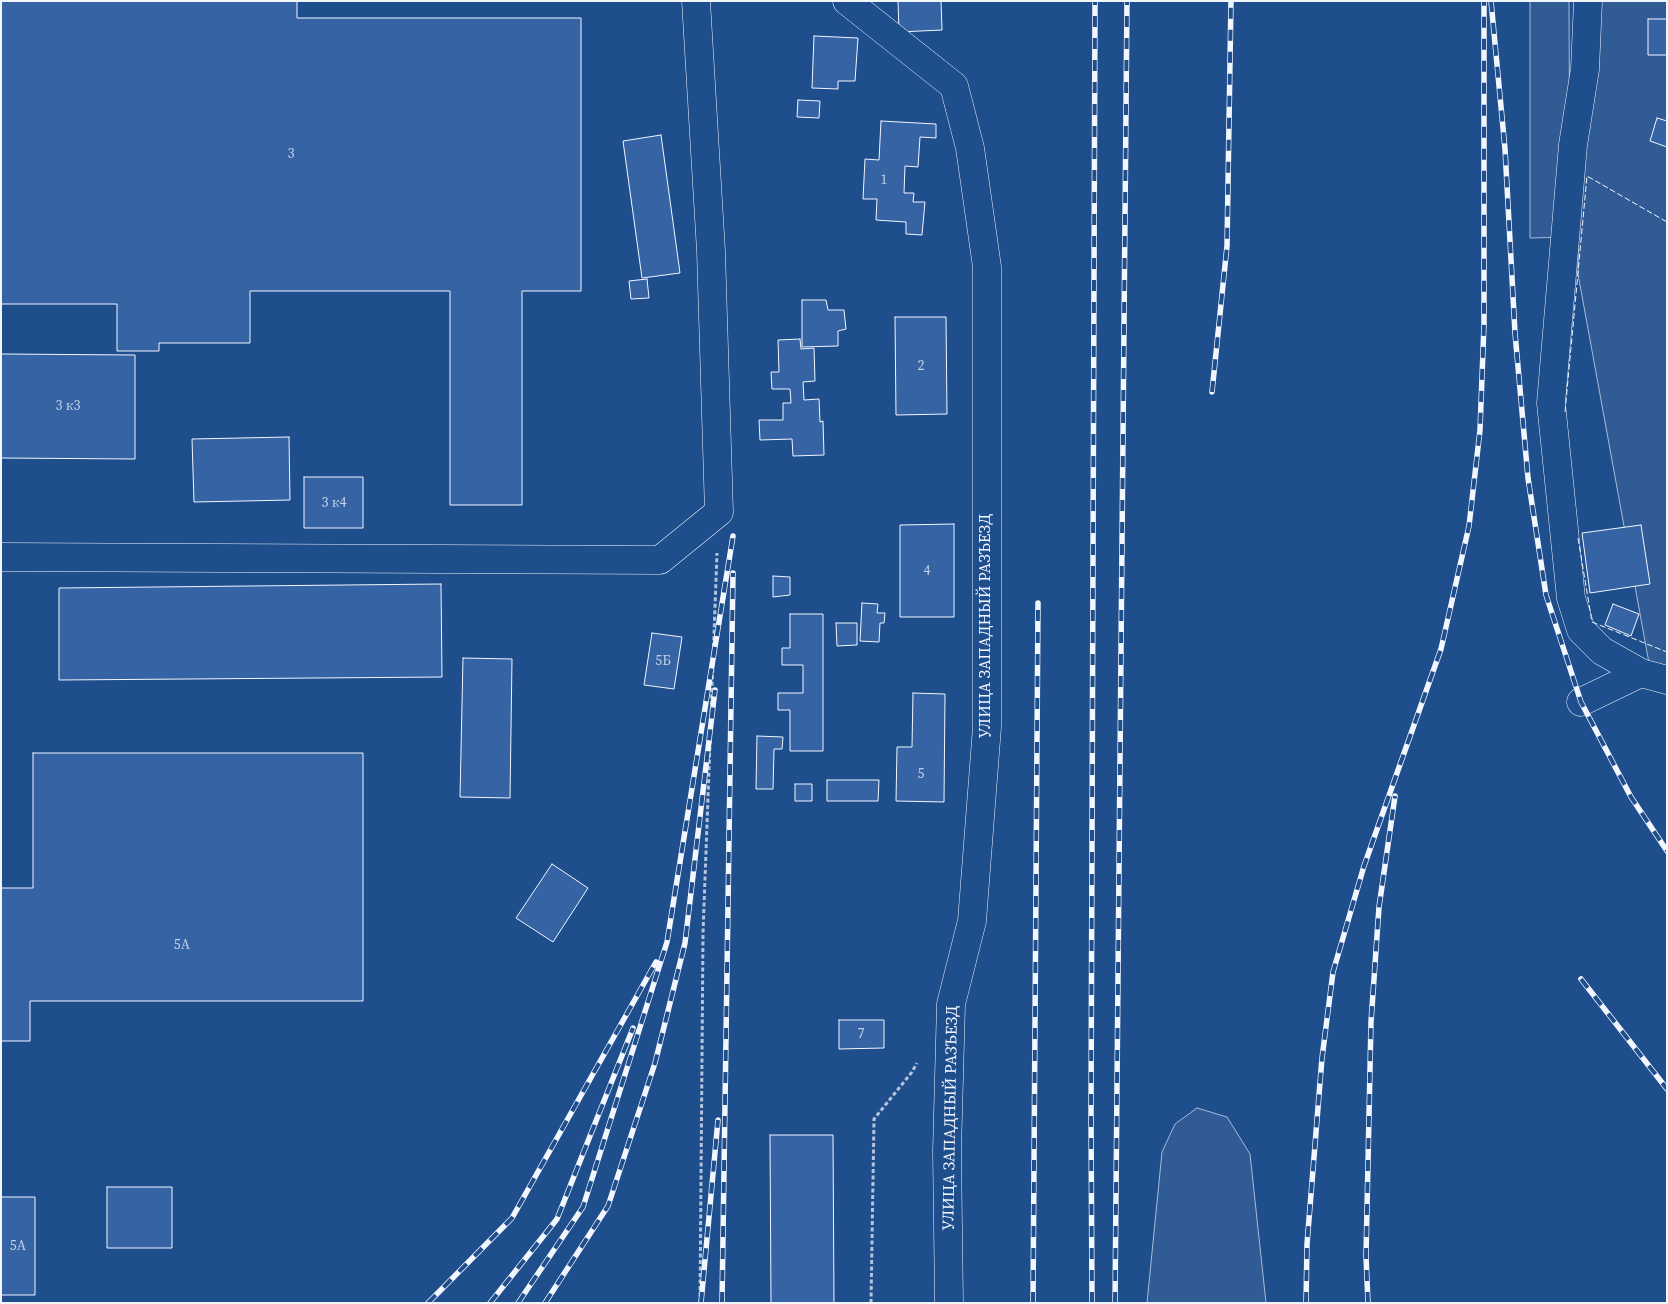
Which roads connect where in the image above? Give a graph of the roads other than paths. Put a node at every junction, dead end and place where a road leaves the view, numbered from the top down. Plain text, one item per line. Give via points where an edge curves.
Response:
1 (696, 1) edge
2 (847, 1) edge
3 (1588, 1) edge
4 (1, 557) edge
5 (1654, 677) edge
6 (1581, 702) dead end
7 (949, 1303) edge

1 - 4 street via 711,252 719,512 660,560
2 - 7 street, УЛИЦА ЗАПАДНЫЙ РАЗЪЕЗД via 954,86 970,148 987,267 987,727 972,921 951,1004
3 - 5 street via 1585,69 1573,145 1551,403 1571,598 1581,630 1602,651
5 - 6 street

